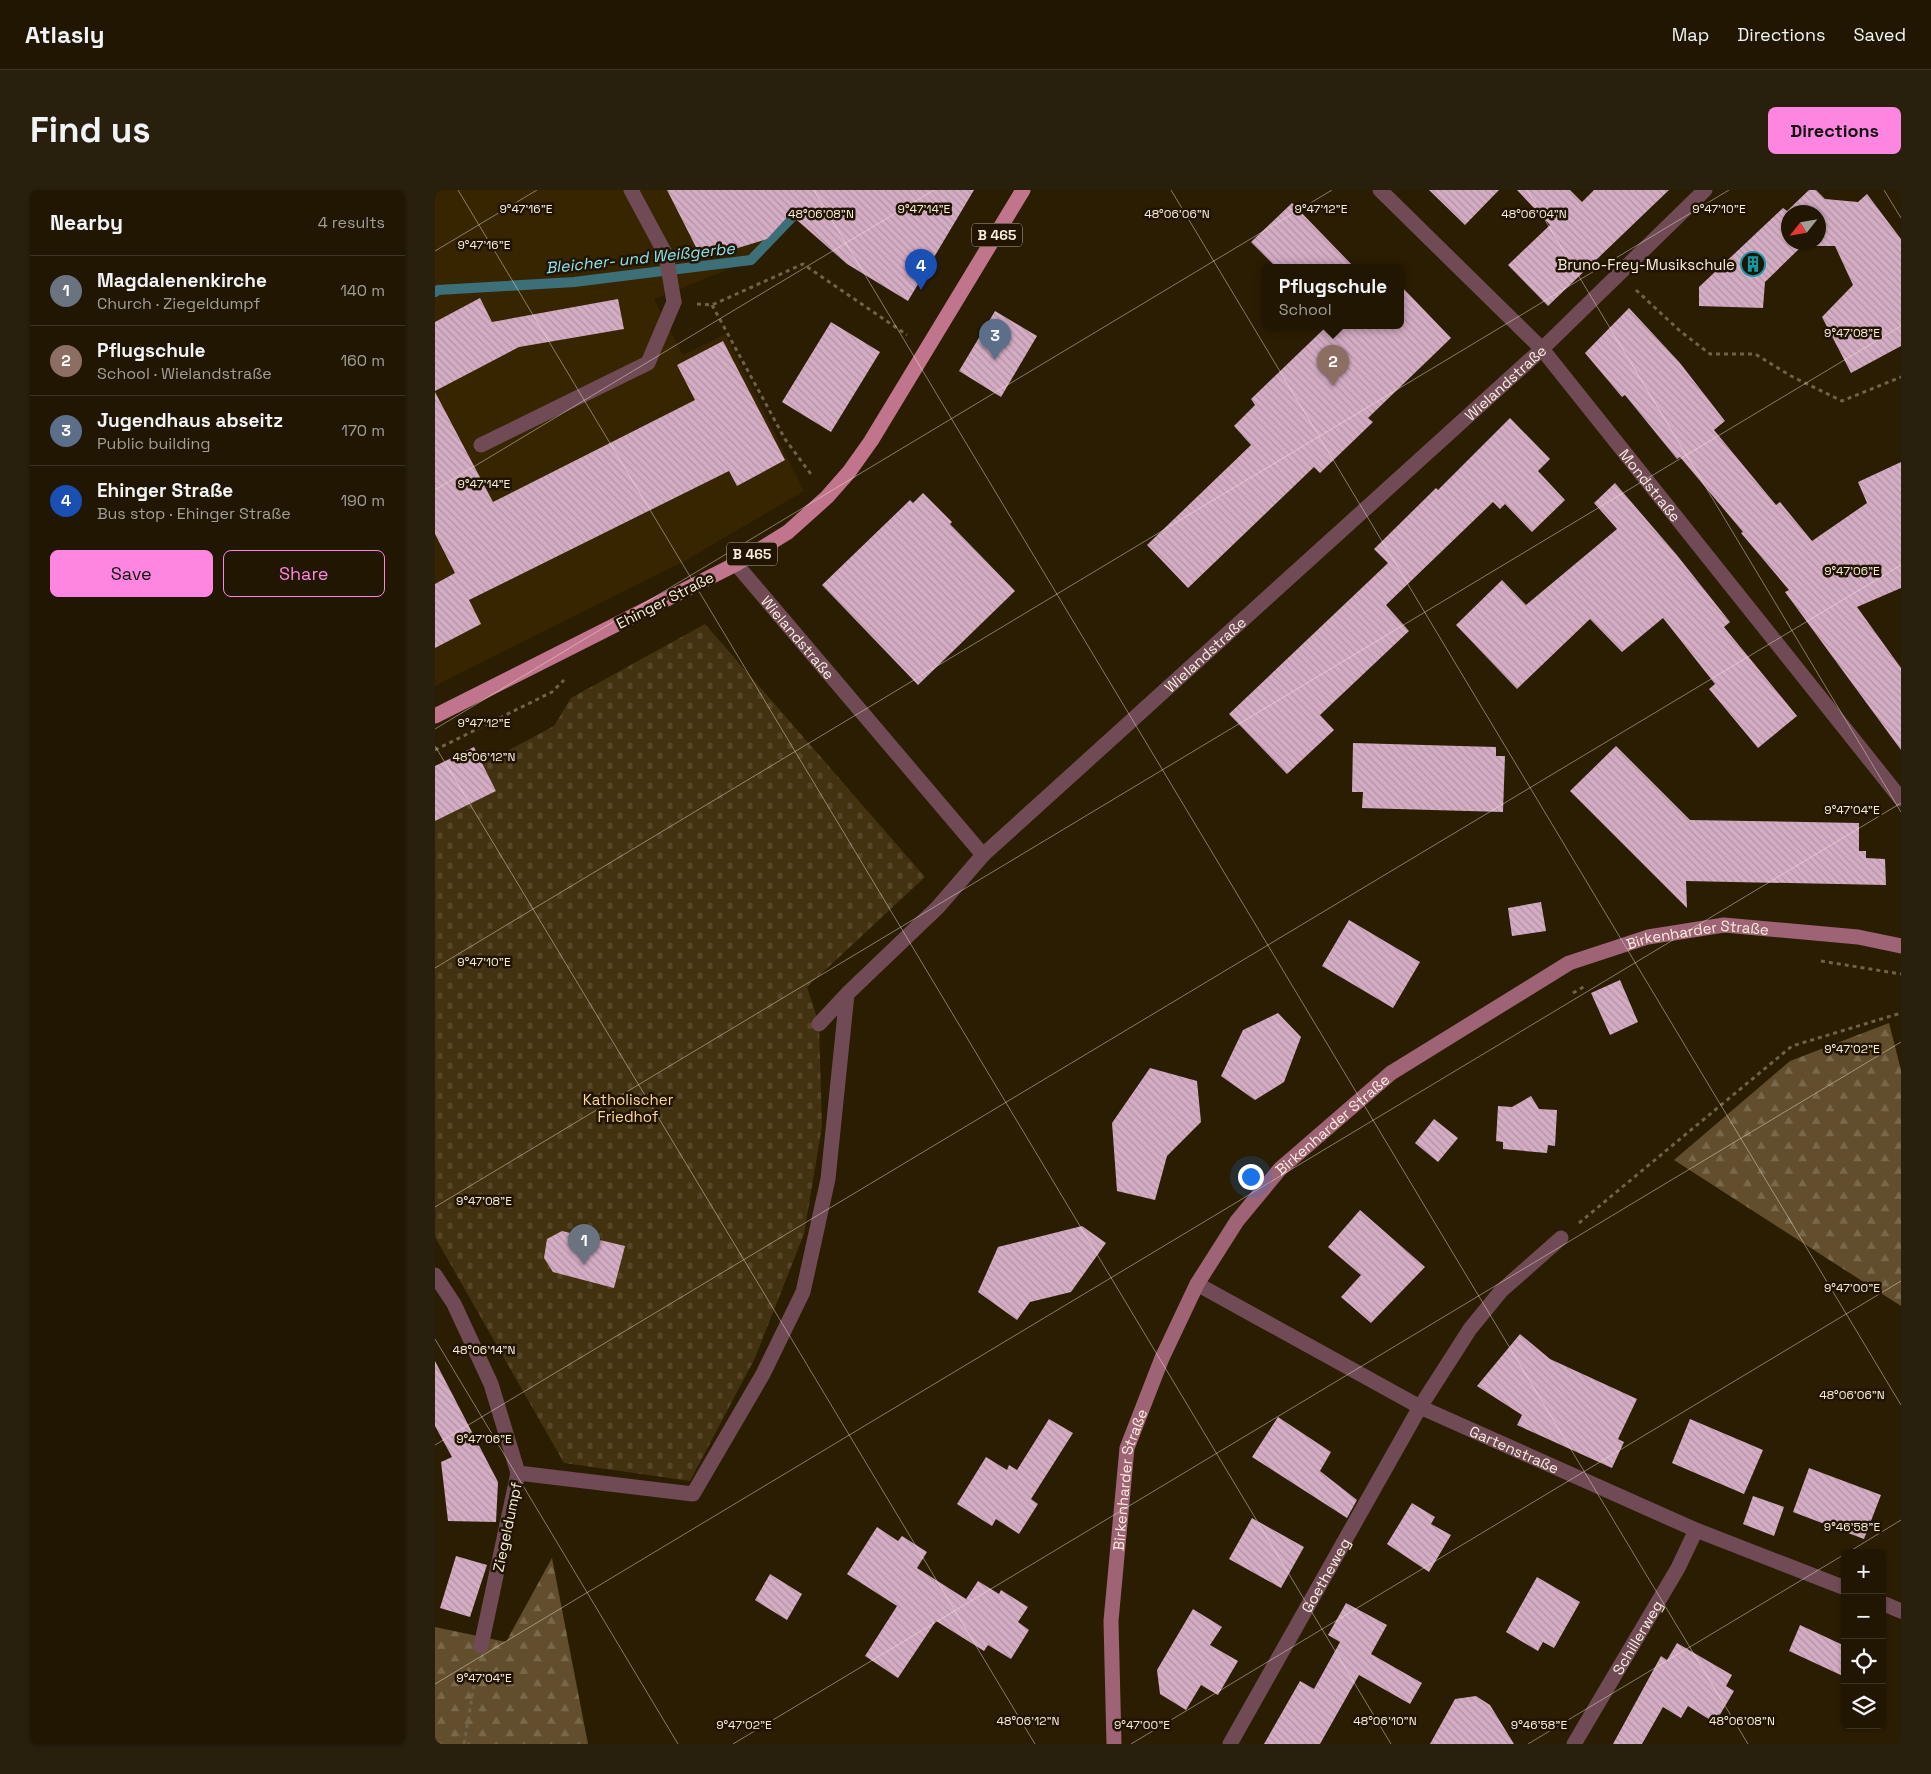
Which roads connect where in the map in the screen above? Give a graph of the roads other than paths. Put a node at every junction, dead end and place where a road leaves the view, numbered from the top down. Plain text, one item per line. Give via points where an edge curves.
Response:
1 (631, 190) edge
2 (1023, 190) edge
3 (1380, 190) edge
4 (1705, 190) edge
5 (1541, 349) junction
6 (481, 445) dead end
7 (737, 564) junction
8 (435, 716) edge
9 (1901, 800) edge
10 (983, 855) junction
11 (1901, 946) edge
12 (847, 994) junction
13 (819, 1024) dead end
14 (1561, 1238) road end
15 (435, 1275) edge
16 (1197, 1284) junction
17 (1420, 1407) junction
18 (518, 1473) junction
19 (1697, 1530) junction
20 (1841, 1586) edge
21 (1886, 1605) edge
22 (1901, 1611) edge
23 (481, 1646) road end
24 (1114, 1744) edge
25 (1231, 1744) edge
26 (1574, 1744) edge

1 - 6 street via 666,255 674,302 648,363
2 - 7 main road, Ehinger Straße / B 465 via 849,472 788,532
3 - 5 street, Mondstraße
4 - 5 street, Wielandstraße
5 - 9 street, Mondstraße
5 - 10 street, Wielandstraße
7 - 8 main road, Ehinger Straße / B 465
7 - 10 street, Wielandstraße
10 - 12 street via 938,907
11 - 16 main road, Birkenharder Straße via 1857,937 1724,925 1648,937 1569,963 1391,1073 1280,1169 1237,1221
12 - 13 street
12 - 18 street via 828,1179 803,1292 763,1374 693,1494
14 - 17 street, Goetheweg via 1501,1291 1470,1329
15 - 18 street, Ziegeldumpf via 454,1304 491,1384
16 - 17 street, Gartenstraße
16 - 24 main road, Birkenharder Straße via 1162,1358 1127,1448 1111,1622
17 - 19 street, Gartenstraße
17 - 25 street, Goetheweg
18 - 23 street, Ziegeldumpf
19 - 20 street, Gartenstraße
19 - 26 street, Schillerweg
21 - 22 street

